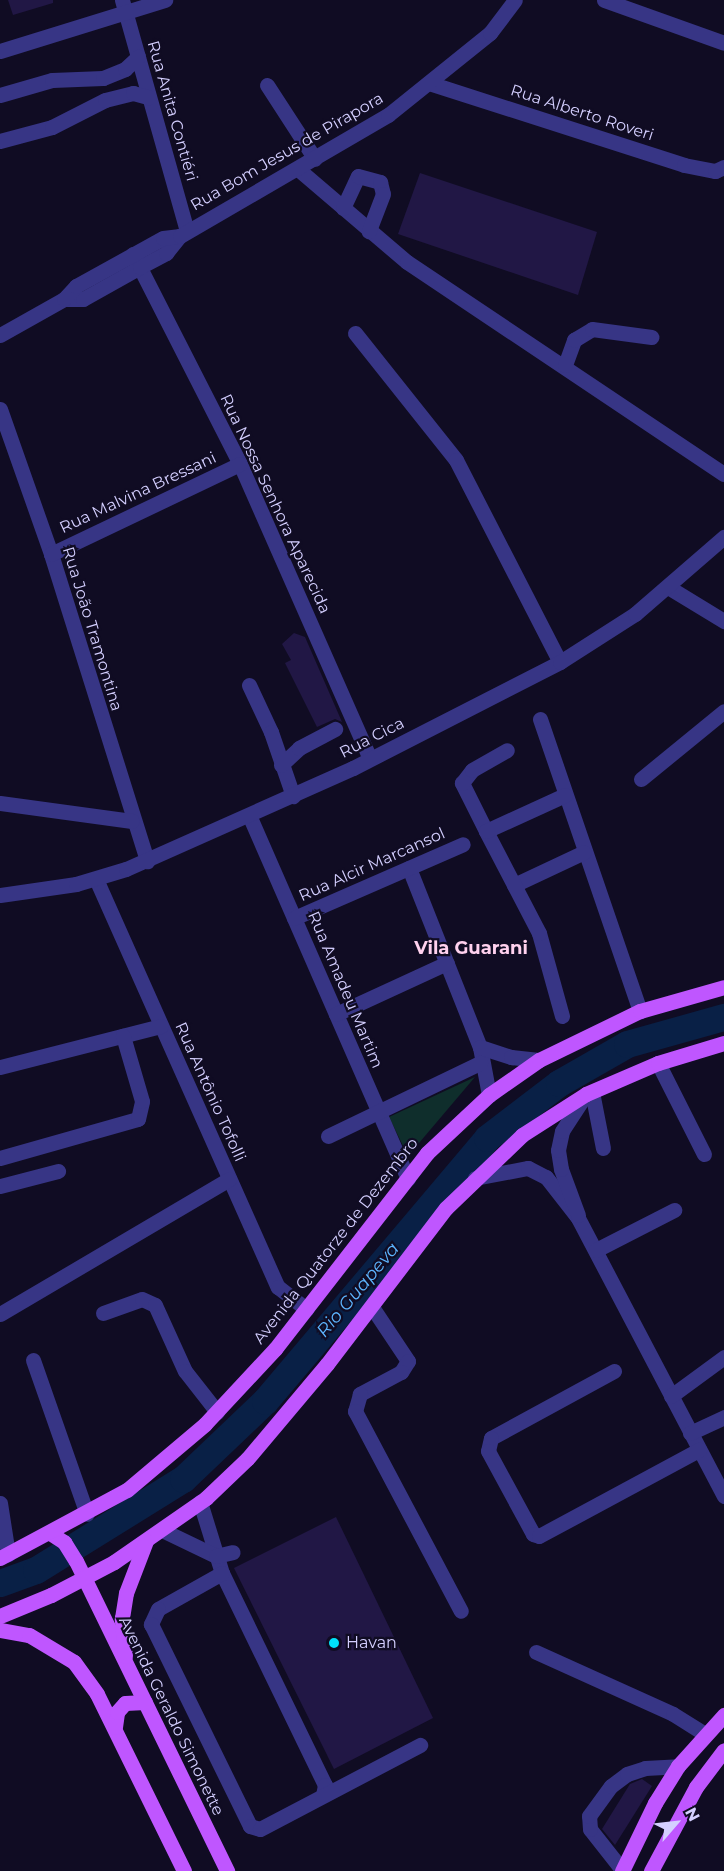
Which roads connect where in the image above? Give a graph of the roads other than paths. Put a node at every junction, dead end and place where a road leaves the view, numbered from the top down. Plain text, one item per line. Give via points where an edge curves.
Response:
1 (165, 0) edge
2 (515, 0) edge
3 (604, 0) edge
4 (124, 7) edge
5 (724, 43) edge
6 (0, 51) edge
7 (138, 57) junction
8 (73, 76) junction
9 (429, 83) junction
10 (267, 85) dead end
11 (0, 95) edge
12 (148, 97) junction
13 (84, 111) junction
14 (0, 141) edge
15 (315, 159) junction
16 (724, 167) edge
17 (298, 169) junction
18 (343, 208) junction
19 (369, 231) junction
20 (183, 233) junction
21 (137, 261) junction
22 (355, 333) dead end
23 (0, 335) edge
24 (651, 337) dead end
25 (565, 364) junction
26 (0, 409) edge
27 (240, 464) junction
28 (724, 474) edge
29 (724, 537) edge
30 (51, 554) junction
31 (668, 587) junction
32 (724, 621) edge
33 (560, 662) junction
34 (249, 685) dead end
35 (724, 711) edge
36 (540, 719) dead end
37 (335, 729) dead end
38 (507, 750) dead end
39 (370, 759) junction
40 (281, 765) junction
41 (641, 779) dead end
42 (565, 795) junction
43 (293, 796) junction
44 (0, 803) edge
45 (249, 816) junction
46 (132, 821) junction
47 (486, 831) junction
48 (463, 844) dead end
49 (584, 852) junction
50 (147, 861) junction
51 (409, 868) junction
52 (96, 879) junction
53 (514, 885) junction
54 (0, 895) edge
55 (294, 918) junction
56 (447, 963) junction
57 (724, 987) edge
58 (640, 1011) junction
59 (336, 1014) junction
60 (562, 1016) dead end
61 (161, 1026) junction
62 (123, 1036) junction
63 (724, 1043) edge
64 (480, 1047) junction
65 (539, 1060) junction
66 (480, 1063) junction
67 (658, 1064) junction
68 (0, 1067) edge
69 (589, 1093) junction
70 (489, 1095) junction
71 (377, 1112) junction
72 (328, 1136) dead end
73 (603, 1148) dead end
74 (704, 1154) dead end
75 (0, 1158) edge
76 (58, 1172) dead end
77 (229, 1179) junction
78 (408, 1179) junction
79 (472, 1179) junction
80 (0, 1186) edge
81 (674, 1210) dead end
82 (578, 1218) junction
83 (596, 1250) junction
84 (372, 1306) junction
85 (306, 1309) junction
86 (103, 1313) dead end
87 (0, 1314) edge
88 (724, 1357) edge
89 (33, 1360) dead end
90 (614, 1371) dead end
91 (671, 1396) junction
92 (217, 1412) junction
93 (724, 1417) edge
94 (690, 1433) junction
95 (699, 1450) junction
96 (724, 1496) edge
97 (200, 1502) junction
98 (0, 1503) edge
99 (87, 1514) junction
100 (162, 1530) junction
101 (50, 1533) junction
102 (146, 1540) junction
103 (3, 1552) edge
104 (234, 1552) dead end
105 (216, 1556) junction
106 (222, 1573) junction
107 (84, 1578) junction
108 (461, 1611) dead end
109 (0, 1616) edge
110 (0, 1630) edge
111 (536, 1652) dead end
112 (126, 1665) junction
113 (145, 1702) junction
114 (724, 1715) edge
115 (115, 1727) junction
116 (704, 1734) junction
117 (420, 1745) dead end
118 (724, 1750) edge
119 (678, 1767) junction
120 (323, 1795) junction
121 (184, 1871) edge
122 (227, 1871) edge
123 (623, 1871) edge
124 (651, 1871) edge

1 - 4 street
2 - 9 street, Rua Bom Jesus de Pirapora via 490,33
3 - 5 street
4 - 6 street
4 - 7 street, Rua Anita Contiéri
7 - 8 street via 125,69 103,78
7 - 12 street, Rua Anita Contiéri
8 - 11 street
8 - 13 street via 94,90
9 - 15 street, Rua Bom Jesus de Pirapora via 388,115
9 - 16 street, Rua Alberto Roveri via 684,165 715,171
10 - 15 street
12 - 13 street via 127,94
12 - 20 street, Rua Anita Contiéri
13 - 14 street via 52,127
15 - 17 street, Rua Bom Jesus de Pirapora
17 - 18 street
17 - 20 street, Rua Bom Jesus de Pirapora
18 - 19 street
18 - 19 street via 354,179 362,175 380,182 383,194
19 - 25 street via 407,262
20 - 21 street, Rua Bom Jesus de Pirapora via 166,253
21 - 23 street, Rua Bom Jesus de Pirapora via 83,299 64,299
21 - 27 street, Rua Nossa Senhora Aparecida
22 - 33 street via 456,460
24 - 25 street via 592,328 574,340
25 - 28 street
26 - 30 street, Rua João Tramontina
27 - 30 street, Rua Malvina Bressani
27 - 39 street, Rua Nossa Senhora Aparecida
29 - 31 street, Rua Cica
30 - 46 street, Rua João Tramontina
31 - 32 street
31 - 33 street, Rua Cica via 636,614
33 - 39 street, Rua Cica
34 - 40 street via 272,732
35 - 41 street
36 - 42 street
37 - 40 street via 300,748
38 - 47 street via 472,770 462,783
39 - 43 street, Rua Cica
40 - 43 street
42 - 47 street
42 - 49 street
43 - 45 street, Rua Cica
44 - 46 street
45 - 50 street, Rua Cica
45 - 55 street, Rua Amadeu Martim
46 - 50 street, Rua João Tramontina
47 - 53 street
48 - 51 street, Rua Alcir Marcansol
49 - 53 street
49 - 58 street
50 - 52 street, Rua Cica
51 - 55 street, Rua Alcir Marcansol
51 - 56 street
52 - 54 street, Rua Cica
52 - 61 street, Rua Antônio Tofolli
53 - 60 street via 539,933
55 - 59 street, Rua Amadeu Martim
56 - 59 street
56 - 64 street
57 - 58 main road, Avenida Quatorze de Dezembro
58 - 65 main road, Avenida Quatorze de Dezembro
59 - 71 street, Rua Amadeu Martim
61 - 62 street
61 - 77 street, Rua Antônio Tofolli
62 - 68 street
62 - 75 street via 142,1101 138,1119
63 - 67 main road
64 - 65 street via 511,1057
64 - 66 street
65 - 70 main road, Avenida Quatorze de Dezembro
66 - 70 street
66 - 71 street
67 - 69 main road
67 - 74 street
69 - 73 street
69 - 79 main road via 522,1135
69 - 82 street via 562,1131 558,1150
70 - 78 main road, Avenida Quatorze de Dezembro via 427,1153
71 - 72 street
71 - 78 street, Rua Amadeu Martim
76 - 80 street
77 - 85 street, Rua Antônio Tofolli via 278,1287
77 - 87 street
78 - 85 main road, Avenida Quatorze de Dezembro
79 - 82 street via 528,1168 546,1177
79 - 84 main road via 409,1254
81 - 83 street
82 - 83 street
83 - 91 street
84 - 97 main road via 247,1460
84 - 108 street via 408,1361 401,1372 360,1395 355,1411
85 - 92 main road, Avenida Quatorze de Dezembro
86 - 92 street via 142,1299 155,1305 185,1371
88 - 91 street
89 - 99 street
90 - 95 street via 491,1438 488,1450 533,1534 539,1536
91 - 94 street
92 - 99 main road, Avenida Quatorze de Dezembro via 127,1490
93 - 94 street
94 - 95 street
95 - 96 street
97 - 100 main road
97 - 105 street
98 - 103 street
99 - 101 main road, Avenida Quatorze de Dezembro
100 - 102 main road
100 - 105 street
101 - 103 main road, Avenida Quatorze de Dezembro
101 - 107 main road, Avenida Geraldo Simonette via 64,1542
102 - 107 main road
102 - 112 main road via 126,1593 122,1618
104 - 105 street
105 - 106 street
106 - 120 street via 325,1785
106 - 120 street via 158,1609 153,1633 250,1826 260,1829
107 - 109 main road
107 - 112 main road, Avenida Geraldo Simonette
110 - 115 main road via 29,1635 74,1662
111 - 116 street via 673,1714
112 - 113 main road, Avenida Geraldo Simonette
113 - 115 main road via 125,1704 117,1712
113 - 122 main road, Avenida Geraldo Simonette
114 - 116 main road
115 - 121 main road
116 - 119 main road
117 - 120 street
118 - 124 main road via 696,1787
119 - 123 main road via 655,1803
119 - 123 street via 645,1768 627,1774 611,1786 589,1816 590,1829

